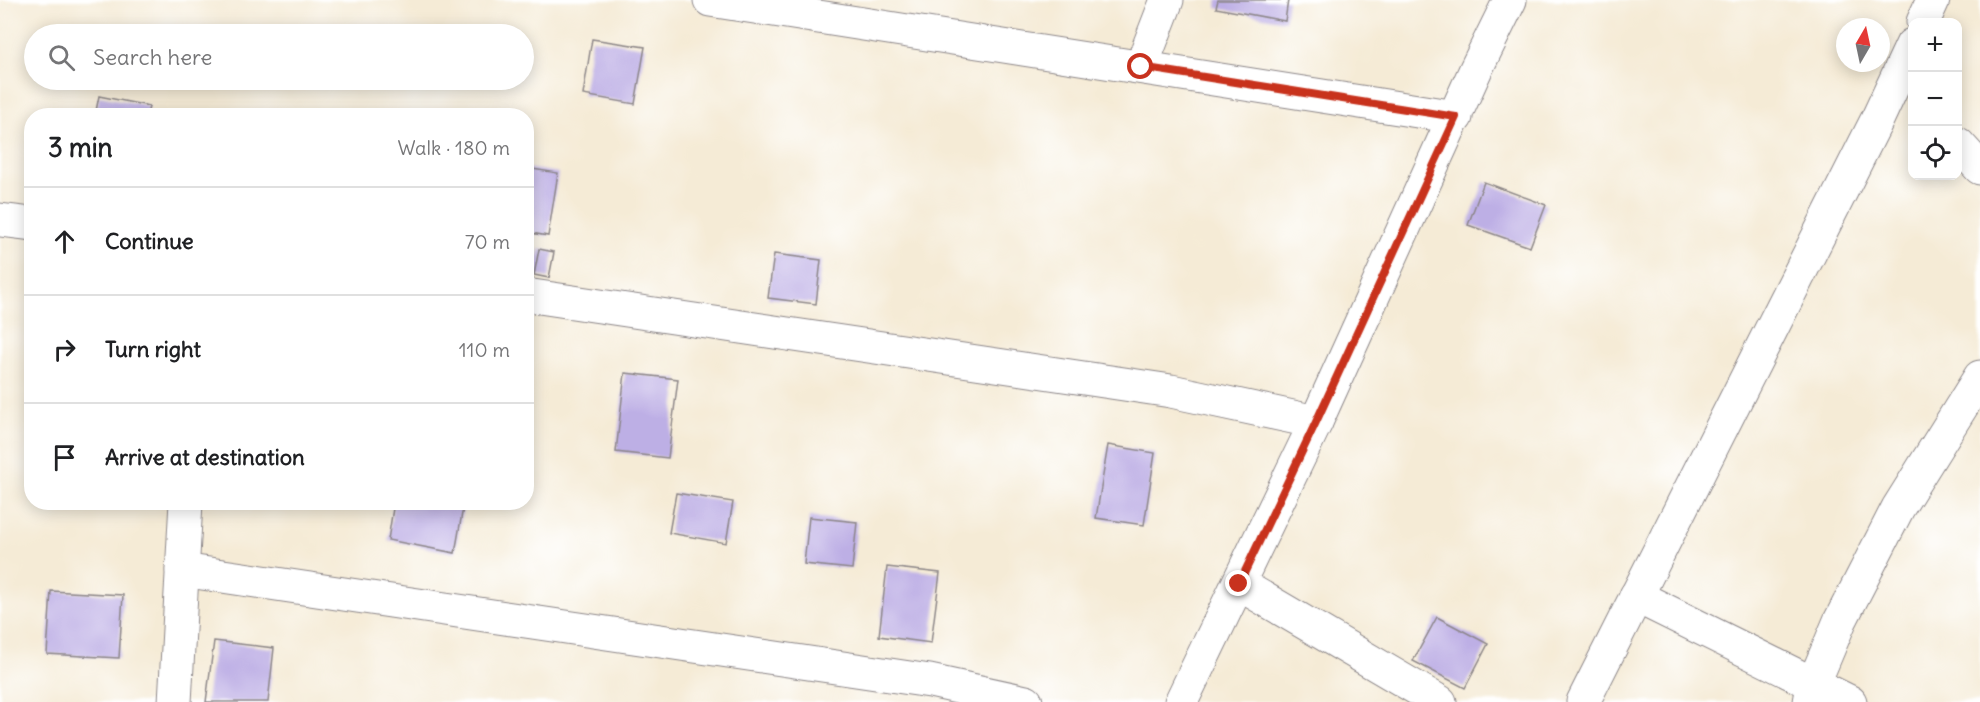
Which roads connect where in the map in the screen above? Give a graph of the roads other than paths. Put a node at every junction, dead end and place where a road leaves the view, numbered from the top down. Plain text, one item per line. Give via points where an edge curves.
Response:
1 (710, 0) edge
2 (1167, 0) edge
3 (1510, 0) edge
4 (1934, 0) edge
5 (1925, 18) edge
6 (1141, 67) junction
7 (1908, 69) edge
8 (1905, 87) edge
9 (1456, 117) junction
10 (1962, 148) edge
11 (1980, 168) edge
12 (0, 220) edge
13 (24, 223) edge
14 (534, 296) edge
15 (1980, 377) edge
16 (1316, 422) junction
17 (186, 510) edge
18 (182, 570) junction
19 (1239, 584) junction
20 (1636, 596) junction
21 (1811, 693) edge
22 (175, 702) edge
23 (1026, 702) edge
24 (1181, 702) edge
25 (1440, 702) edge
26 (1583, 702) edge
27 (1850, 702) edge

1 - 6 street
2 - 6 street
3 - 9 street
4 - 5 street
6 - 9 street
7 - 8 street
8 - 20 street
9 - 16 street
10 - 11 street
12 - 13 street
14 - 16 street via 1171,391
15 - 21 street via 1898,508 1840,621
16 - 19 street
17 - 18 street
18 - 22 street
18 - 23 street via 930,681
19 - 24 street
19 - 25 street
20 - 21 street
20 - 26 street
21 - 27 street

